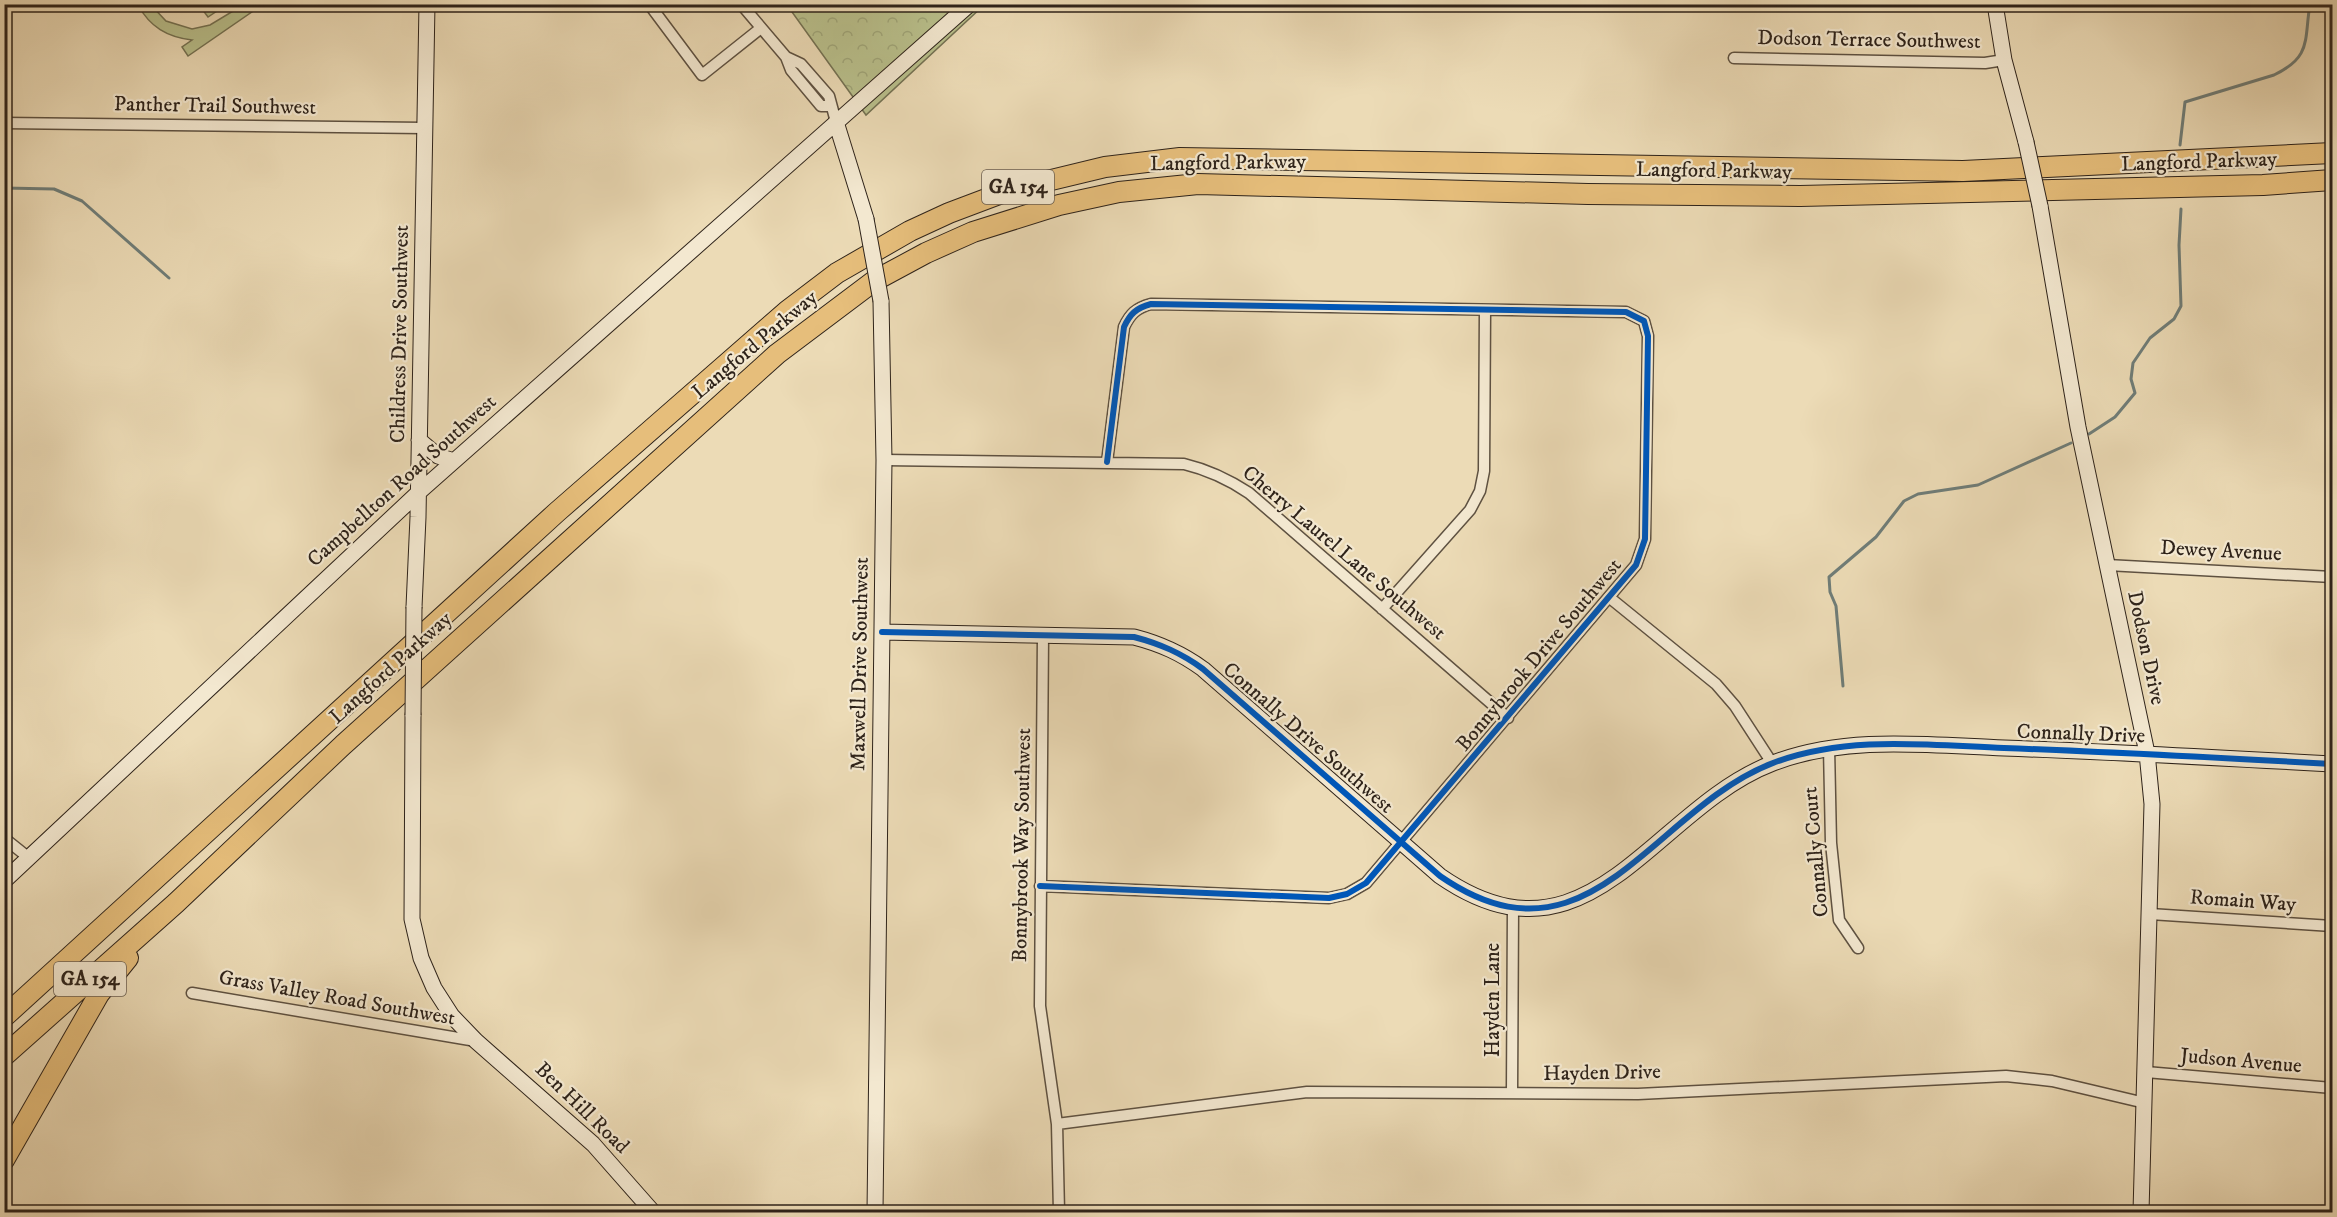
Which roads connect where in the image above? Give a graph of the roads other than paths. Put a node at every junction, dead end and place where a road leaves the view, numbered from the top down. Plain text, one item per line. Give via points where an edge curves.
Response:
1 (427, 4) edge
2 (649, 4) edge
3 (741, 4) edge
4 (970, 4) edge
5 (1995, 4) edge
6 (761, 28) junction
7 (1734, 58) dead end
8 (2004, 60) junction
9 (836, 122) junction
10 (4, 123) edge
11 (424, 128) junction
12 (2332, 153) edge
13 (2332, 180) edge
14 (1485, 310) junction
15 (419, 440) junction
16 (884, 460) junction
17 (454, 461) junction
18 (1107, 462) junction
19 (418, 493) junction
20 (2107, 565) junction
21 (2332, 577) edge
22 (1610, 598) junction
23 (1382, 609) junction
24 (882, 632) junction
25 (1043, 635) junction
26 (1508, 718) junction
27 (1829, 747) junction
28 (2148, 753) junction
29 (1772, 763) junction
30 (2332, 764) edge
31 (4, 838) edge
32 (1402, 843) junction
33 (29, 858) junction
34 (4, 881) edge
35 (1040, 886) junction
36 (176, 903) junction
37 (1513, 907) junction
38 (2150, 914) junction
39 (2332, 926) edge
40 (1858, 948) dead end
41 (192, 993) dead end
42 (4, 1017) edge
43 (476, 1041) junction
44 (4, 1056) edge
45 (2146, 1072) junction
46 (2332, 1088) edge
47 (1512, 1094) junction
48 (2145, 1103) junction
49 (1057, 1124) junction
50 (4, 1160) edge
51 (653, 1212) edge
52 (875, 1212) edge
53 (1059, 1212) edge
54 (2141, 1212) edge

1 - 11 street, Childress Drive Southwest
2 - 6 street via 702,75
3 - 6 street
4 - 9 street, Campbellton Road Southwest
5 - 8 street, Dodson Drive
6 - 9 street via 821,106 830,106
7 - 8 street, Dodson Terrace Southwest via 1985,63
8 - 20 street, Dodson Drive, bridge via 2040,206 2078,427
9 - 16 street, Maxwell Drive Southwest, bridge via 867,219 880,301
9 - 17 street, Campbellton Road Southwest
10 - 11 street, Panther Trail Southwest
11 - 15 street, Childress Drive Southwest
12 - 42 highway, Langford Parkway / GA 154 via 1962,171 1180,158 1072,173 975,202 887,242 787,311 557,512
13 - 36 highway, Langford Parkway / GA 154 via 1809,196 1198,184 1119,192 1019,215 926,253 874,281 777,354 351,736
14 - 18 street, Bonnybrook Drive Southwest via 1151,304 1140,307 1129,315 1124,327
14 - 22 street, Bonnybrook Drive Southwest via 1626,312 1644,321 1648,336 1646,539 1636,565
14 - 23 street via 1484,471 1480,491 1470,510
15 - 17 street via 438,456
15 - 19 street, Childress Drive Southwest
16 - 18 street, Cherry Laurel Lane Southwest
16 - 24 street, Maxwell Drive Southwest
17 - 19 street, Campbellton Road Southwest
18 - 23 street, Cherry Laurel Lane Southwest via 1184,464 1227,478
19 - 33 street, Campbellton Road Southwest
19 - 43 street, Childress Drive Southwest, bridge via 412,919 434,988 452,1016
20 - 21 street, Dewey Avenue
20 - 28 street, Dodson Drive
22 - 26 street, Bonnybrook Drive Southwest
22 - 29 street via 1716,684
23 - 26 street, Cherry Laurel Lane Southwest
24 - 25 street, Connally Drive Southwest
24 - 52 street, Maxwell Drive Southwest
25 - 32 street, Connally Drive Southwest via 1134,637 1183,654
25 - 35 street, Bonnybrook Way Southwest
26 - 32 street, Bonnybrook Drive Southwest
27 - 28 street, Connally Drive via 1880,744
27 - 29 street, Connally Drive Southwest
27 - 40 street, Connally Court via 1831,843 1839,920
28 - 30 street, Connally Drive
28 - 38 street, Dodson Drive via 2152,804
29 - 37 street, Connally Drive Southwest via 1708,798 1597,890 1556,905
31 - 33 street
32 - 35 street, Bonnybrook Drive Southwest via 1366,883 1347,894 1329,898
32 - 37 street, Connally Drive Southwest via 1458,889 1484,901
33 - 34 street, Campbellton Road Southwest
35 - 49 street, Bonnybrook Way Southwest via 1040,1006
36 - 44 highway, Langford Parkway / GA 154
36 - 50 highway via 99,994
37 - 47 street, Hayden Lane
38 - 39 street, Romain Way
38 - 45 street, Dodson Drive
41 - 43 street, Grass Valley Road Southwest
43 - 51 street, Ben Hill Road via 593,1144
45 - 46 street, Judson Avenue
45 - 48 street, Dodson Drive
47 - 48 street, Hayden Drive via 1638,1094 2006,1076 2052,1081
47 - 49 street, Hayden Drive via 1307,1092
48 - 54 street, Dodson Drive
49 - 53 street, Bonnybrook Way Southwest

